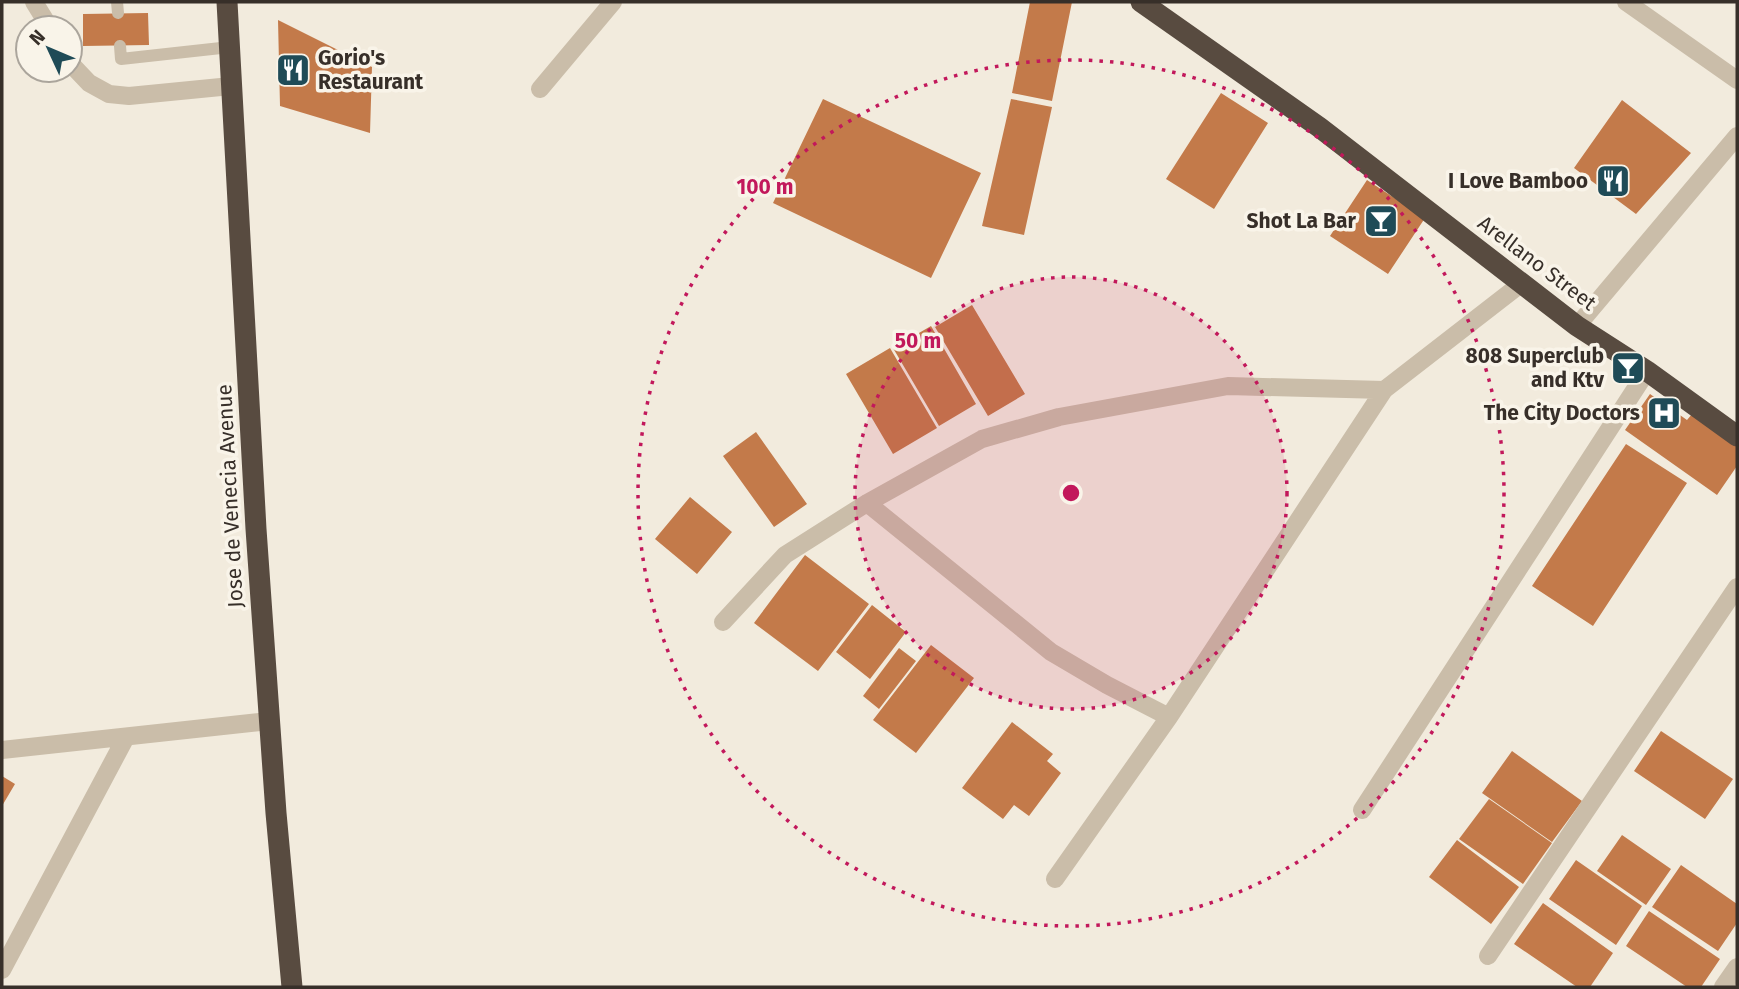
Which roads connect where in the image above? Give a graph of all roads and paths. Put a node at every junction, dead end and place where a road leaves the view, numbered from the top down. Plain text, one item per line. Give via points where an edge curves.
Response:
1 (227, 2) edge
2 (613, 2) edge
3 (1140, 2) edge
4 (1626, 2) edge
5 (120, 46) dead end
6 (230, 47) junction
7 (84, 77) edge
8 (1737, 80) edge
9 (231, 86) junction
10 (540, 89) dead end
11 (1737, 135) edge
12 (1522, 283) junction
13 (1577, 326) junction
14 (1647, 371) junction
15 (1384, 390) junction
16 (1737, 436) edge
17 (867, 503) junction
18 (1737, 587) edge
19 (723, 622) dead end
20 (1169, 717) junction
21 (269, 721) junction
22 (126, 737) junction
23 (2, 750) edge
24 (1362, 810) dead end
25 (1055, 879) dead end
26 (1488, 956) dead end
27 (1737, 967) edge
28 (2, 970) edge
29 (292, 987) edge
30 (1723, 987) edge

1 - 6 highway, Jose de Venecia Avenue
2 - 10 street
3 - 12 highway, Arellano Street via 1319,127
4 - 8 street
5 - 6 lane via 121,59
6 - 9 highway, Jose de Venecia Avenue
7 - 9 street via 109,94 129,96
9 - 21 highway, Jose de Venecia Avenue
11 - 13 street
12 - 13 highway, Arellano Street
12 - 15 street
13 - 14 highway, Arellano Street
14 - 16 highway, Arellano Street
14 - 24 street
15 - 17 street via 1227,386 1059,417 982,439
15 - 20 street
17 - 19 street via 785,555
17 - 20 street via 1051,652
18 - 26 street
20 - 25 street
21 - 22 street
21 - 29 highway, Jose de Venecia Avenue
22 - 23 street
22 - 28 street
27 - 30 street

